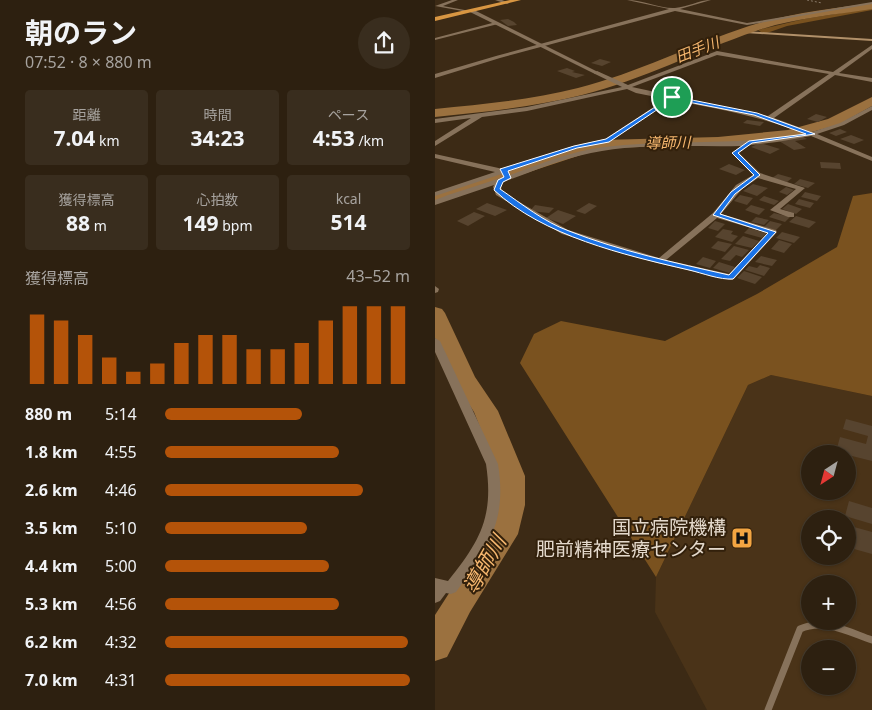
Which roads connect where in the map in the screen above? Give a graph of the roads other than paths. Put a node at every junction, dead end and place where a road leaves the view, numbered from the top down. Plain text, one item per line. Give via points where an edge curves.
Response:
1 (457, 0) edge
2 (497, 0) edge
3 (518, 0) edge
4 (629, 0) edge
5 (709, 0) edge
6 (872, 2) edge
7 (507, 3) junction
8 (676, 9) junction
9 (470, 11) junction
10 (435, 19) edge
11 (497, 23) junction
12 (435, 39) edge
13 (543, 46) junction
14 (872, 47) edge
15 (834, 73) junction
16 (597, 74) joint
17 (435, 76) edge
18 (872, 80) edge
19 (629, 87) junction
20 (672, 97) junction
21 (872, 108) edge
22 (479, 116) junction
23 (769, 118) junction
24 (435, 120) edge
25 (813, 134) junction
26 (751, 142) junction
27 (435, 144) edge
28 (435, 156) edge
29 (872, 159) edge
30 (504, 175) junction
31 (757, 175) junction
32 (435, 194) edge
33 (435, 203) edge
34 (716, 215) junction
35 (791, 215) dead end
36 (660, 261) junction
37 (435, 341) edge
38 (437, 590) edge
39 (872, 640) edge
40 (768, 710) edge

1 - 9 street via 437,6
2 - 7 street
3 - 7 highway
4 - 8 street
5 - 8 street
6 - 8 street via 747,24
7 - 9 highway
8 - 13 street
9 - 10 highway
9 - 11 street
11 - 12 street
11 - 13 street
13 - 16 street
13 - 17 street
14 - 15 street
15 - 18 street
15 - 19 street via 717,53
15 - 23 street
16 - 19 street
19 - 20 street
19 - 22 street
20 - 23 street
20 - 30 street via 607,141 576,147
21 - 25 street
22 - 24 street
22 - 27 street
23 - 25 street
25 - 26 street
25 - 29 street
26 - 30 street via 605,149
26 - 31 street via 735,153
28 - 30 street
30 - 32 street
30 - 33 street
30 - 36 street via 497,186 499,192 565,232
31 - 34 street via 733,193
31 - 35 street via 801,188 774,210
34 - 36 street
34 - 36 street via 773,232 731,277
37 - 38 street via 492,464 497,486 496,504 487,534 474,558 451,588
39 - 40 lane via 818,624 808,624 800,629

